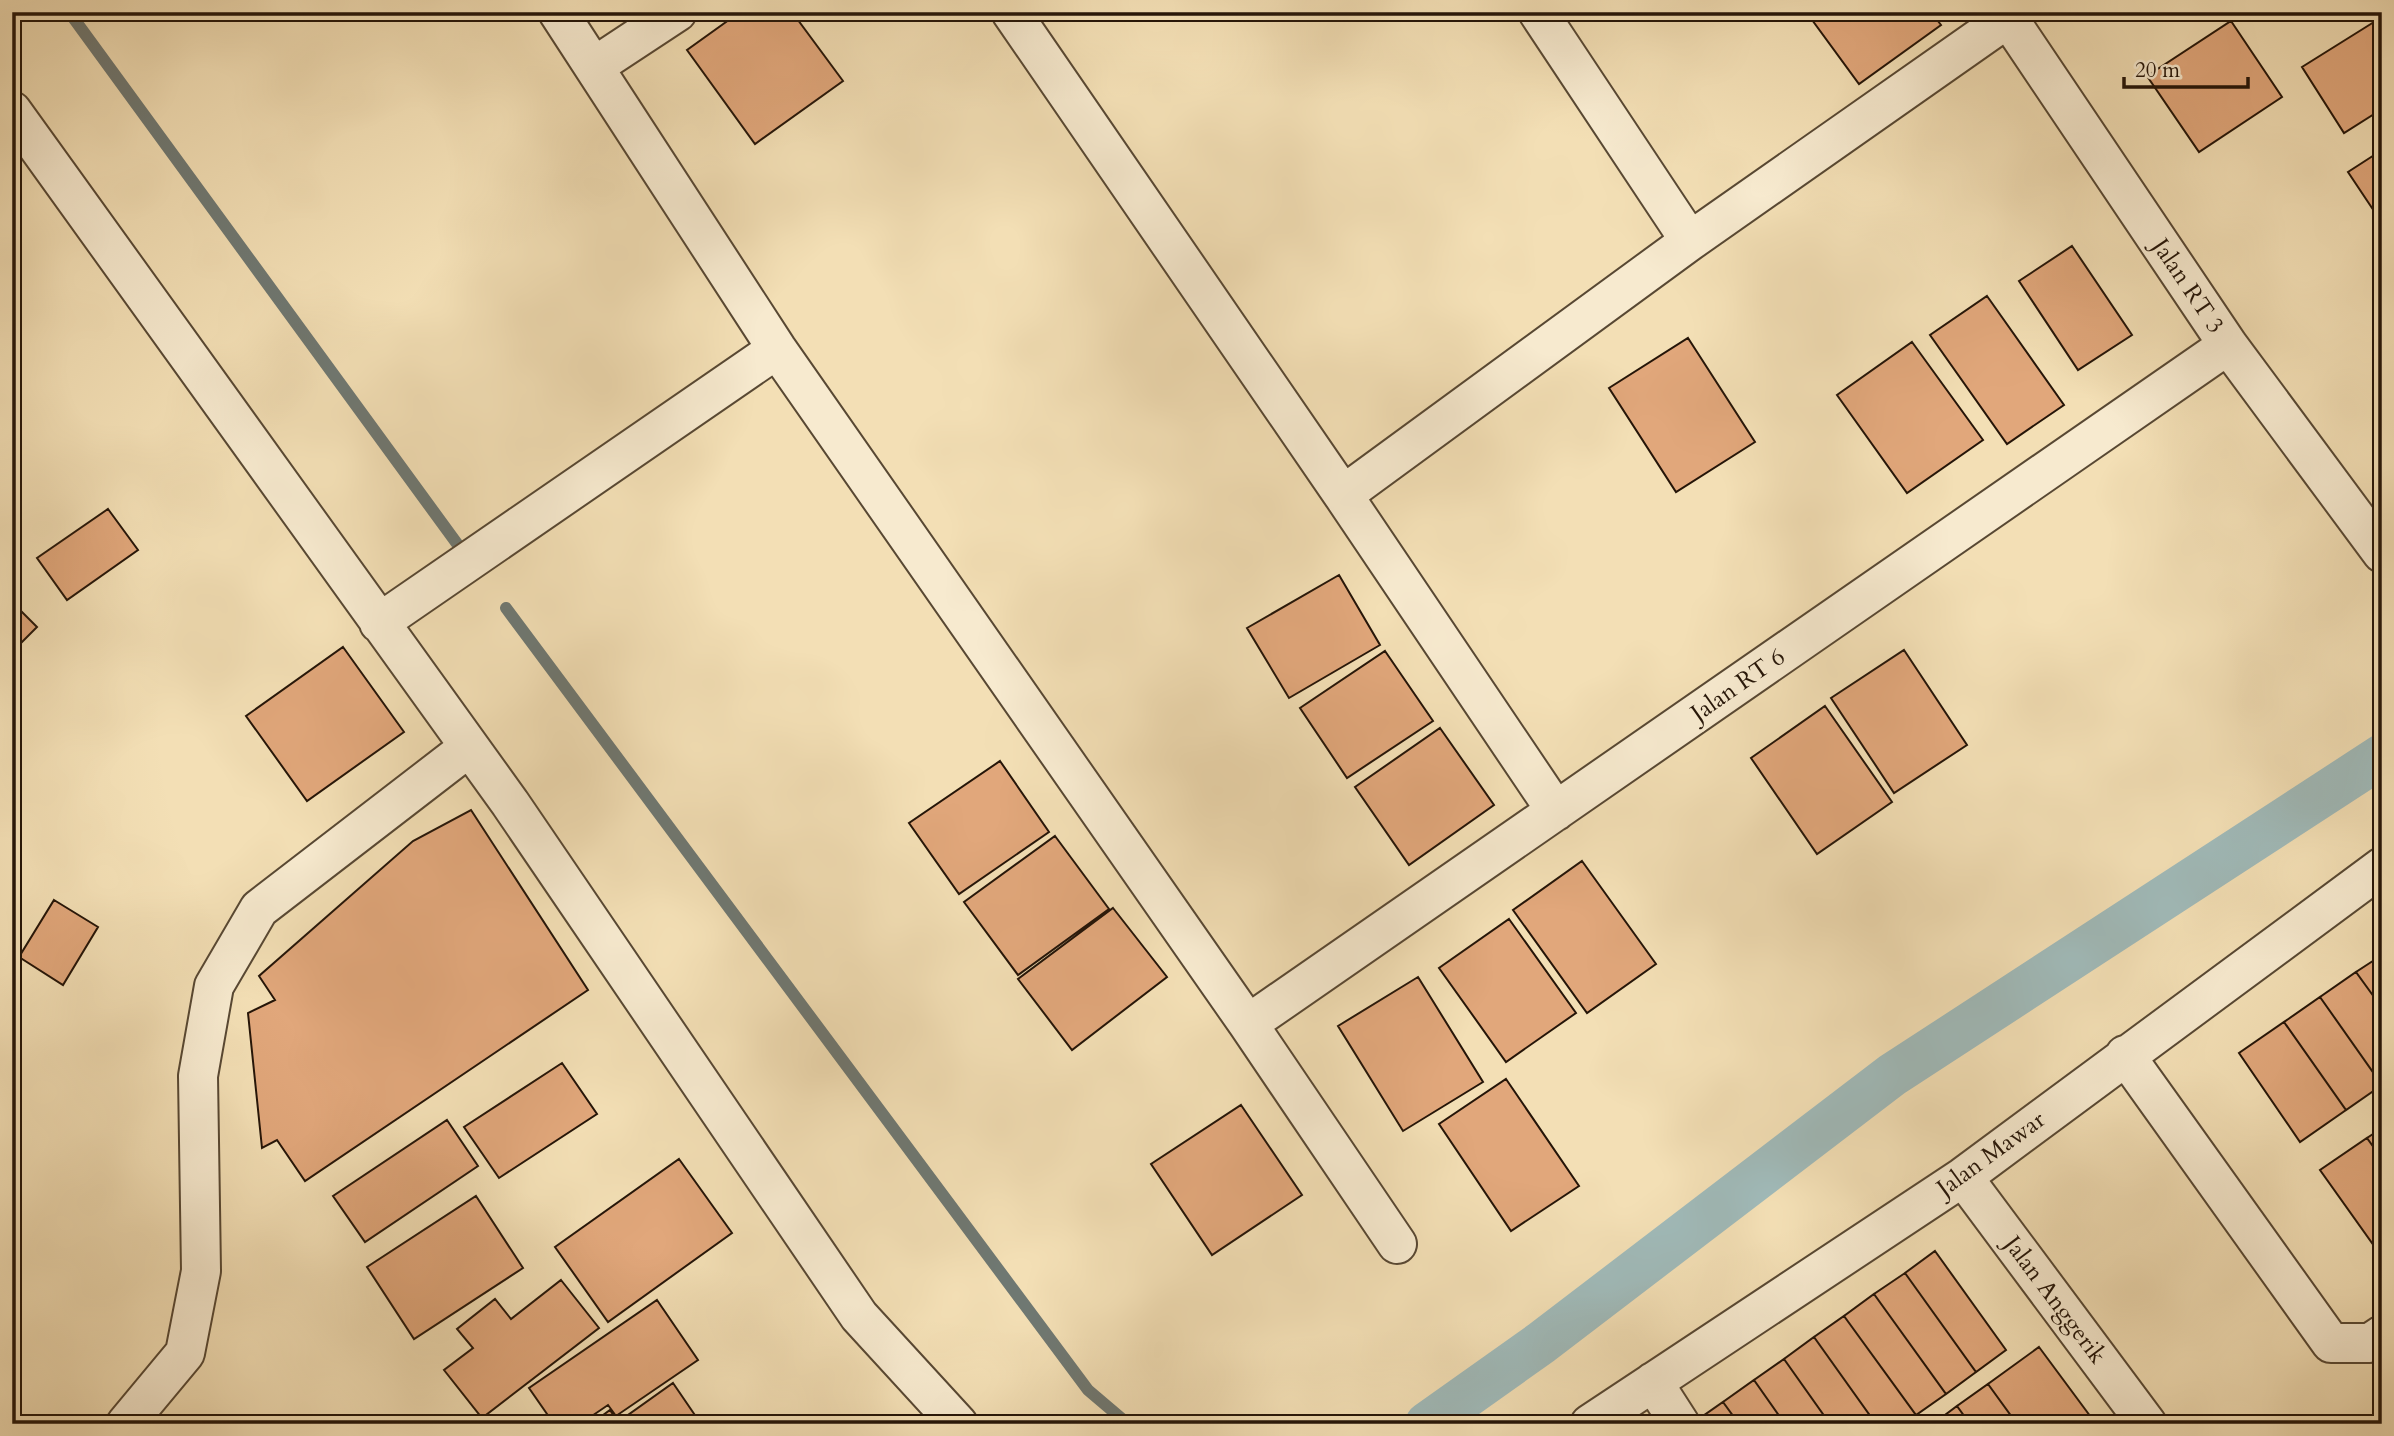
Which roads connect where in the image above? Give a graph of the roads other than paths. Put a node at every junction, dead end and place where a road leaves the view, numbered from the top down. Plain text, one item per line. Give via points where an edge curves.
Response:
1 (558, 12) edge
2 (677, 12) edge
3 (1011, 12) edge
4 (1538, 12) edge
5 (2006, 15) edge
6 (595, 66) junction
7 (12, 111) edge
8 (1690, 241) junction
9 (2228, 345) junction
10 (777, 349) junction
11 (1343, 495) junction
12 (2382, 553) edge
13 (379, 622) junction
14 (468, 748) junction
15 (1556, 811) junction
16 (2382, 867) edge
17 (1248, 1024) junction
18 (2125, 1055) junction
19 (1963, 1177) junction
20 (1397, 1244) dead end
21 (2382, 1335) edge
22 (1653, 1382) junction
23 (127, 1424) edge
24 (958, 1424) edge
25 (1590, 1424) edge
26 (1680, 1424) edge
27 (2147, 1424) edge

1 - 6 street
2 - 6 street
3 - 11 street
4 - 8 street
5 - 8 street
5 - 9 street, Jalan RT 3
6 - 10 street
7 - 13 street
8 - 11 street
9 - 12 street, Jalan RT 3
9 - 15 street, Jalan RT 6
10 - 13 street
10 - 17 street
11 - 15 street
13 - 14 street
14 - 23 street via 259,909 214,986 198,1076 201,1271 184,1353
14 - 24 street via 653,1010 859,1316
15 - 17 street, Jalan RT 6
16 - 18 street, Jalan Mawar
17 - 20 street
18 - 19 street, Jalan Mawar
18 - 21 street via 2331,1343 2370,1343
19 - 22 street, Jalan Mawar
19 - 27 street, Jalan Anggerik
22 - 25 street, Jalan Mawar
22 - 26 street

